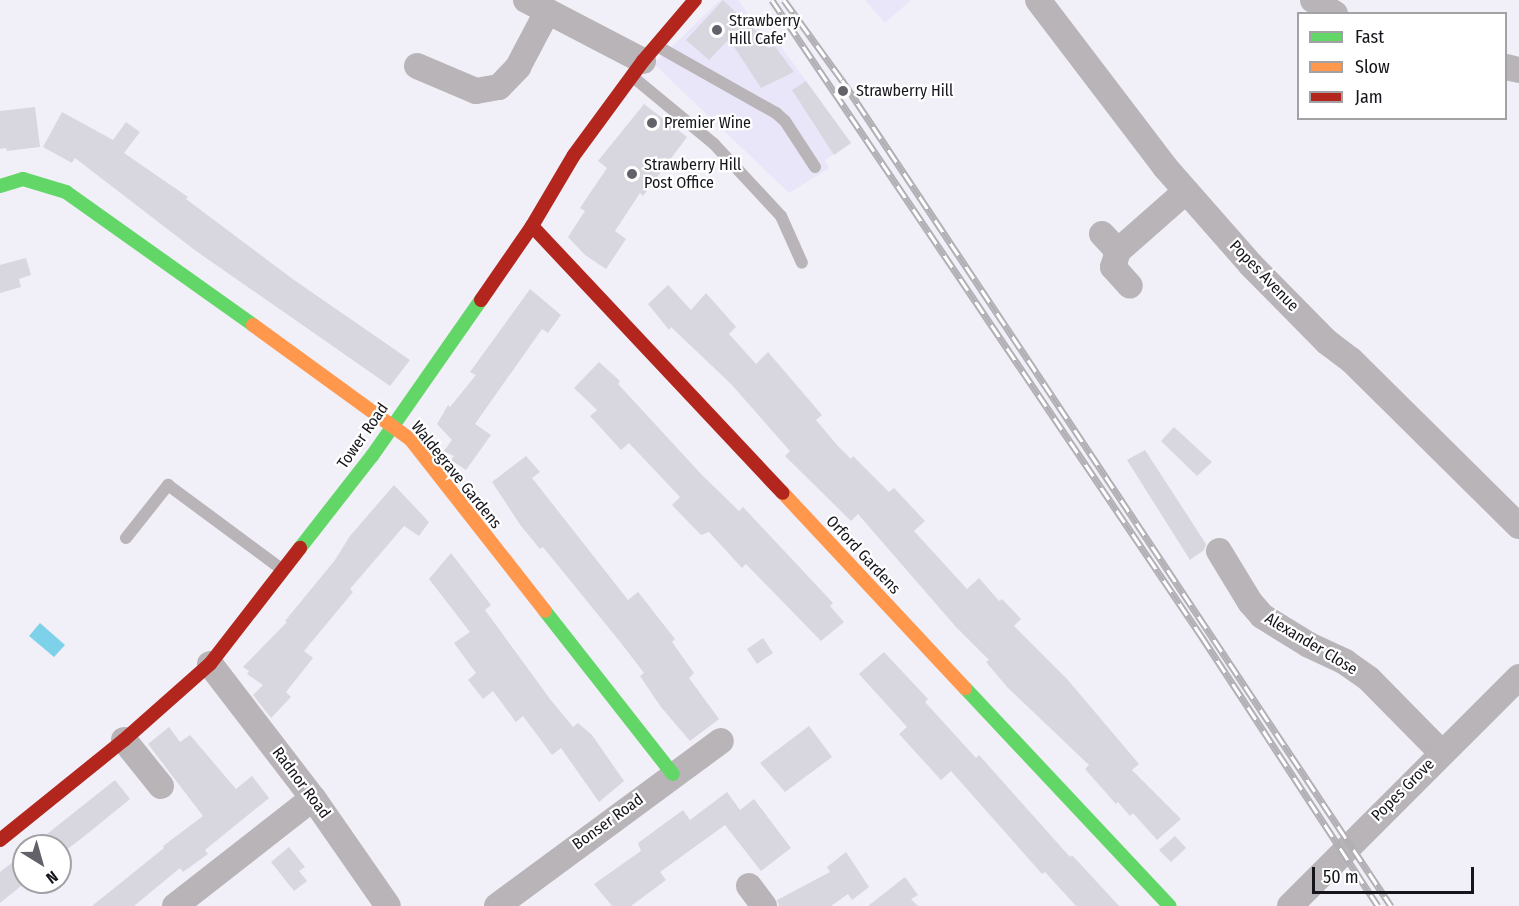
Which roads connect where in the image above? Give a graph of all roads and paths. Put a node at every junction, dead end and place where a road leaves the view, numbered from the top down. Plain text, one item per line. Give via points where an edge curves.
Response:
1 (695, 0) edge
2 (1038, 0) edge
3 (1313, 0) edge
4 (536, 6) edge
5 (1332, 12) edge
6 (644, 61) junction
7 (417, 66) dead end
8 (815, 167) dead end
9 (0, 186) edge
10 (1185, 192) junction
11 (532, 226) junction
12 (802, 263) dead end
13 (1130, 286) dead end
14 (392, 424) junction
15 (1519, 526) edge
16 (126, 537) dead end
17 (1219, 551) dead end
18 (284, 570) junction
19 (210, 664) junction
20 (1519, 677) edge
21 (123, 740) junction
22 (721, 741) dead end
23 (1441, 752) junction
24 (673, 774) junction
25 (161, 786) dead end
26 (313, 798) junction
27 (0, 840) edge
28 (749, 886) dead end
29 (175, 906) edge
30 (388, 906) edge
31 (497, 906) edge
32 (764, 906) edge
33 (1170, 906) edge
34 (1290, 906) edge

1 - 6 street, Tower Road
2 - 10 street, Popes Avenue
3 - 5 street
4 - 6 street
4 - 7 street via 518,67 499,87 476,91
6 - 8 lane via 776,113
6 - 11 street, Tower Road via 574,155
6 - 12 lane via 781,216
9 - 14 street, Waldegrave Gardens via 23,179 66,192
10 - 13 street via 1110,243 1113,267
10 - 15 street, Popes Avenue via 1327,342 1351,360
11 - 14 street, Tower Road
11 - 33 street, Orford Gardens
14 - 18 street, Tower Road
14 - 24 street, Waldegrave Gardens via 411,440
16 - 18 lane via 168,485
17 - 23 street, Alexander Close via 1262,616 1369,679
18 - 19 street, Tower Road
19 - 21 street, Tower Road
19 - 26 street, Radnor Road
20 - 23 street, Popes Grove
21 - 25 street
21 - 27 street, Tower Road
22 - 24 street, Bonser Road
23 - 34 street, Popes Grove
24 - 31 street, Bonser Road
26 - 29 street
26 - 30 street, Radnor Road
28 - 32 street

